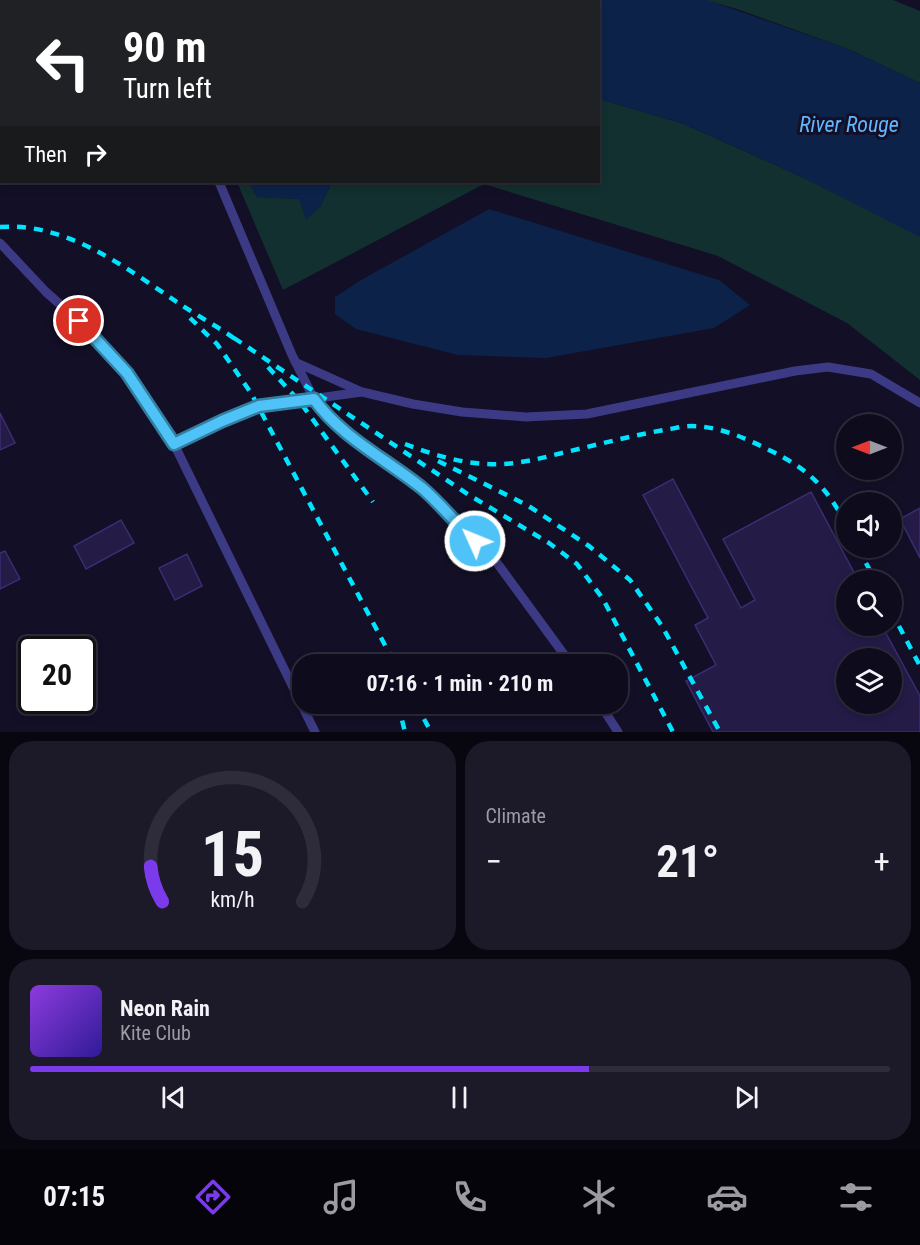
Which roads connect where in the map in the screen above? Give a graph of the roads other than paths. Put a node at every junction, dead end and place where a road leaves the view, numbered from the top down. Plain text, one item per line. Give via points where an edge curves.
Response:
1 (219, 183) edge
2 (0, 243) edge
3 (295, 362) junction
4 (362, 392) junction
5 (314, 399) junction
6 (920, 403) edge
7 (174, 444) junction
8 (564, 654) edge
9 (606, 714) edge
10 (315, 732) edge
11 (618, 732) edge

1 - 3 lane
2 - 7 lane via 127,373
3 - 4 lane
3 - 5 lane
4 - 5 lane
4 - 6 lane via 462,412 526,417 587,414 828,367 871,374
5 - 7 lane via 259,406
5 - 8 lane via 346,433 424,490 492,556
7 - 10 lane
9 - 11 lane

